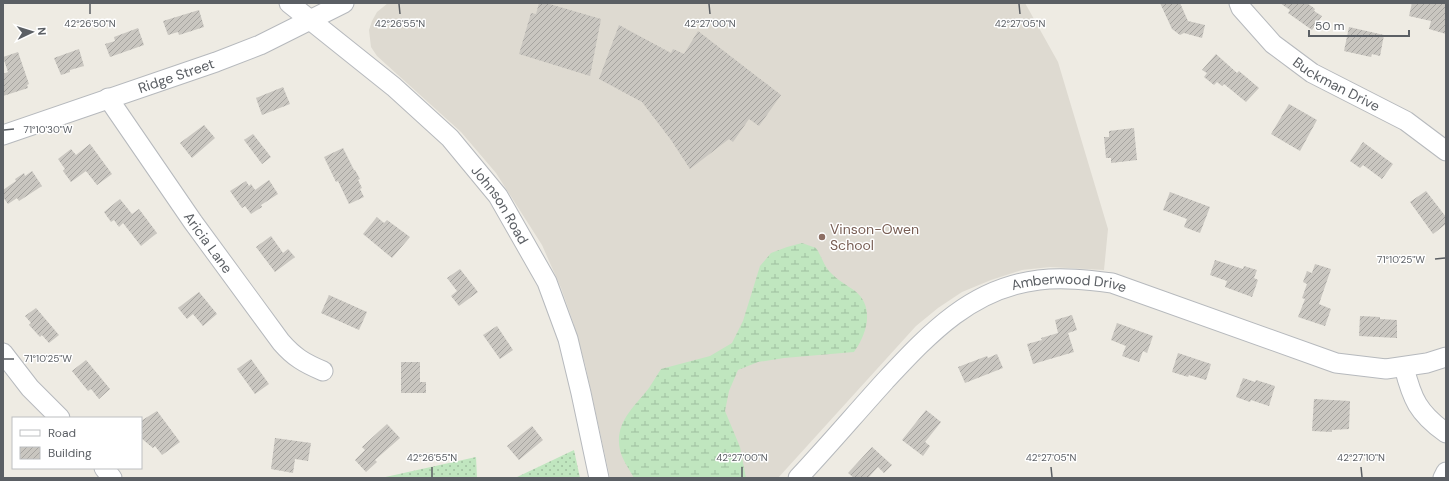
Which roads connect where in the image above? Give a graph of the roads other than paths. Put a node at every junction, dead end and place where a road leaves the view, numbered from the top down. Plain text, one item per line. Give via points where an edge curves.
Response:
1 (289, 3) edge
2 (344, 3) edge
3 (1239, 3) edge
4 (310, 20) junction
5 (108, 98) junction
6 (3, 135) edge
7 (1446, 151) edge
8 (3, 353) edge
9 (1446, 357) edge
10 (1404, 367) junction
11 (323, 371) dead end
12 (59, 417) edge
13 (1446, 433) edge
14 (105, 469) edge
15 (1446, 472) edge
16 (112, 478) edge
17 (599, 478) edge
18 (798, 478) edge
19 (1443, 478) edge

1 - 4 street, Johnson Road
2 - 4 street, Ridge Street
3 - 7 street, Buckman Drive via 1273,44 1312,73 1406,121
4 - 5 street, Ridge Street via 260,45 216,62
4 - 17 street, Johnson Road via 394,87 450,138 498,196 547,282 568,339
5 - 6 street, Ridge Street
5 - 11 street, Aricia Lane via 193,222 281,342 292,355
8 - 12 street via 30,388
9 - 10 street, Amberwood Drive
10 - 13 street via 1418,407
10 - 18 street, Amberwood Drive via 1386,370 1336,363 1112,283 1073,279 1039,280 1009,286 977,300 948,318 918,346
14 - 16 street
15 - 19 street

